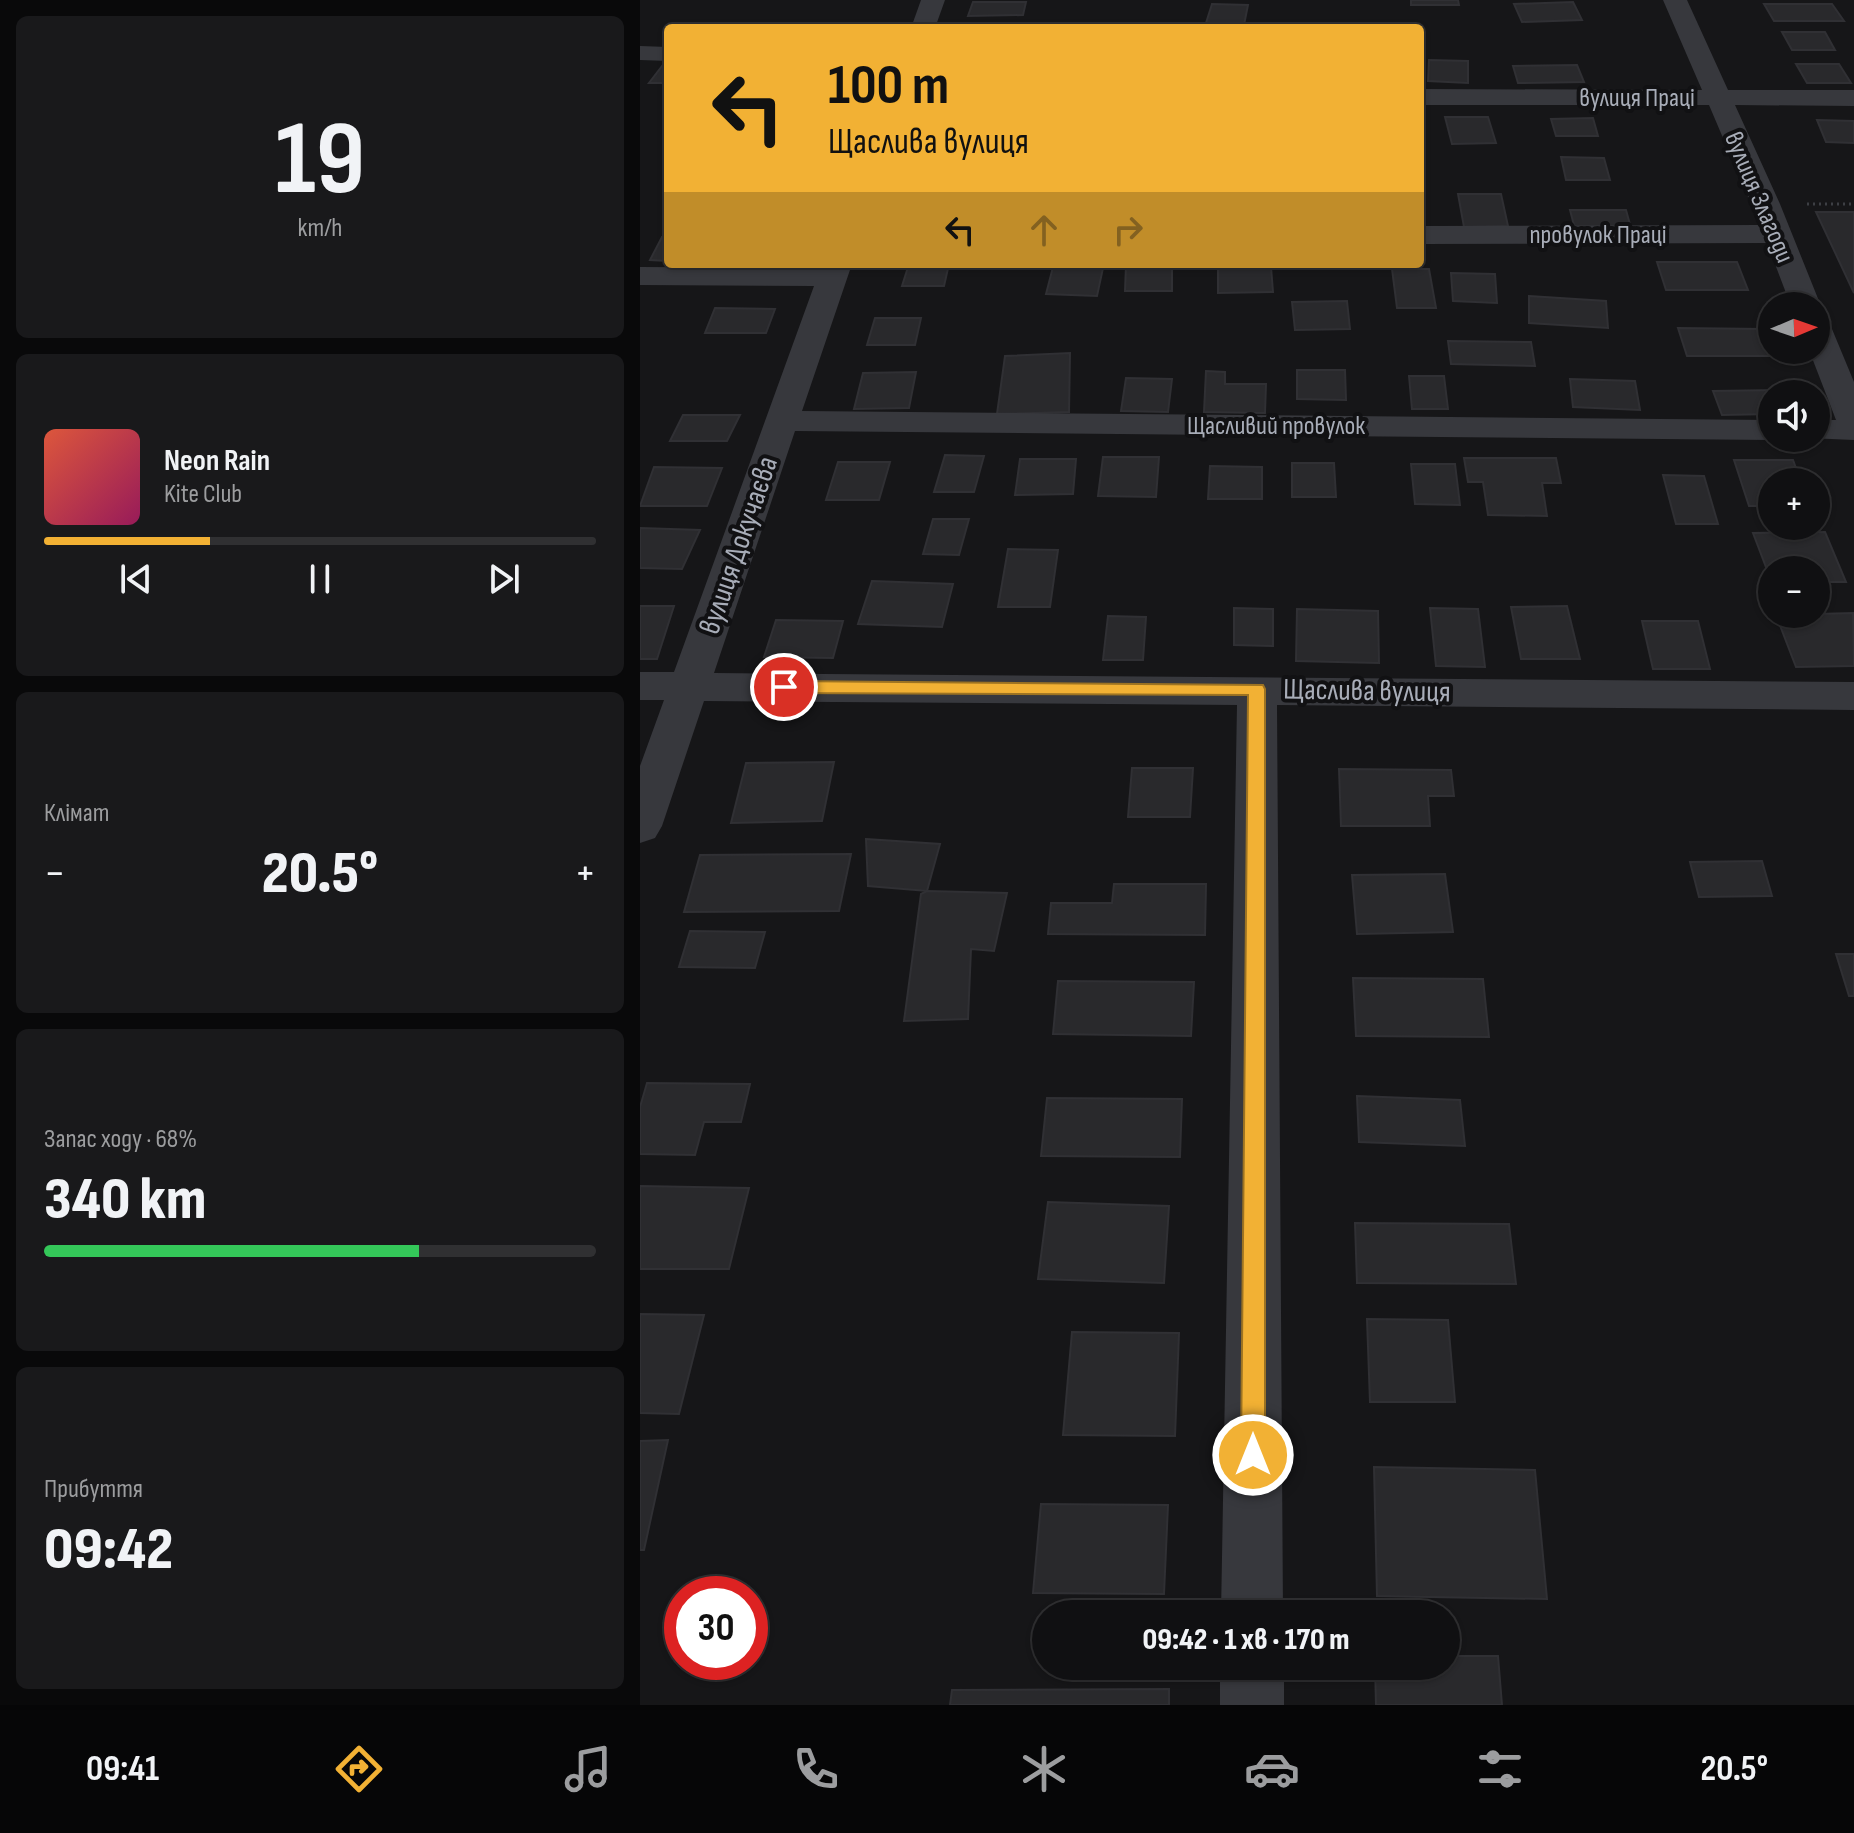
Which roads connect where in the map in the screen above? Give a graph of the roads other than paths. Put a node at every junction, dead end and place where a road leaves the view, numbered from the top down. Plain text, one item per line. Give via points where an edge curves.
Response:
1 (933, 0) edge
2 (1675, 0) edge
3 (924, 24) edge
4 (640, 53) edge
5 (664, 54) edge
6 (1424, 97) edge
7 (1717, 97) junction
8 (1854, 98) edge
9 (1777, 234) junction
10 (1424, 235) edge
11 (835, 270) edge
12 (640, 276) edge
13 (1800, 292) edge
14 (1830, 363) edge
15 (780, 421) junction
16 (1854, 422) edge
17 (1758, 430) edge
18 (1830, 430) edge
19 (1854, 430) edge
20 (640, 686) edge
21 (690, 686) junction
22 (1257, 689) junction
23 (1854, 696) edge
24 (640, 826) edge
25 (1252, 1600) edge
26 (1252, 1680) edge
27 (1252, 1705) edge

1 - 3 street
2 - 7 street, вулиця Злагоди
4 - 5 street
6 - 7 street, вулиця Праці
7 - 8 street, вулиця Праці
7 - 9 street, вулиця Злагоди
9 - 10 street, провулок Праці
9 - 13 street, вулиця Злагоди
11 - 12 street
11 - 15 street, вулиця Докучаєва
14 - 16 street
15 - 17 street, Щасливий провулок
15 - 21 street, вулиця Докучаєва
18 - 19 street
20 - 21 street, Щаслива вулиця
21 - 22 street, Щаслива вулиця
21 - 24 street, вулиця Докучаєва
22 - 23 street, Щаслива вулиця
22 - 25 street
26 - 27 street

